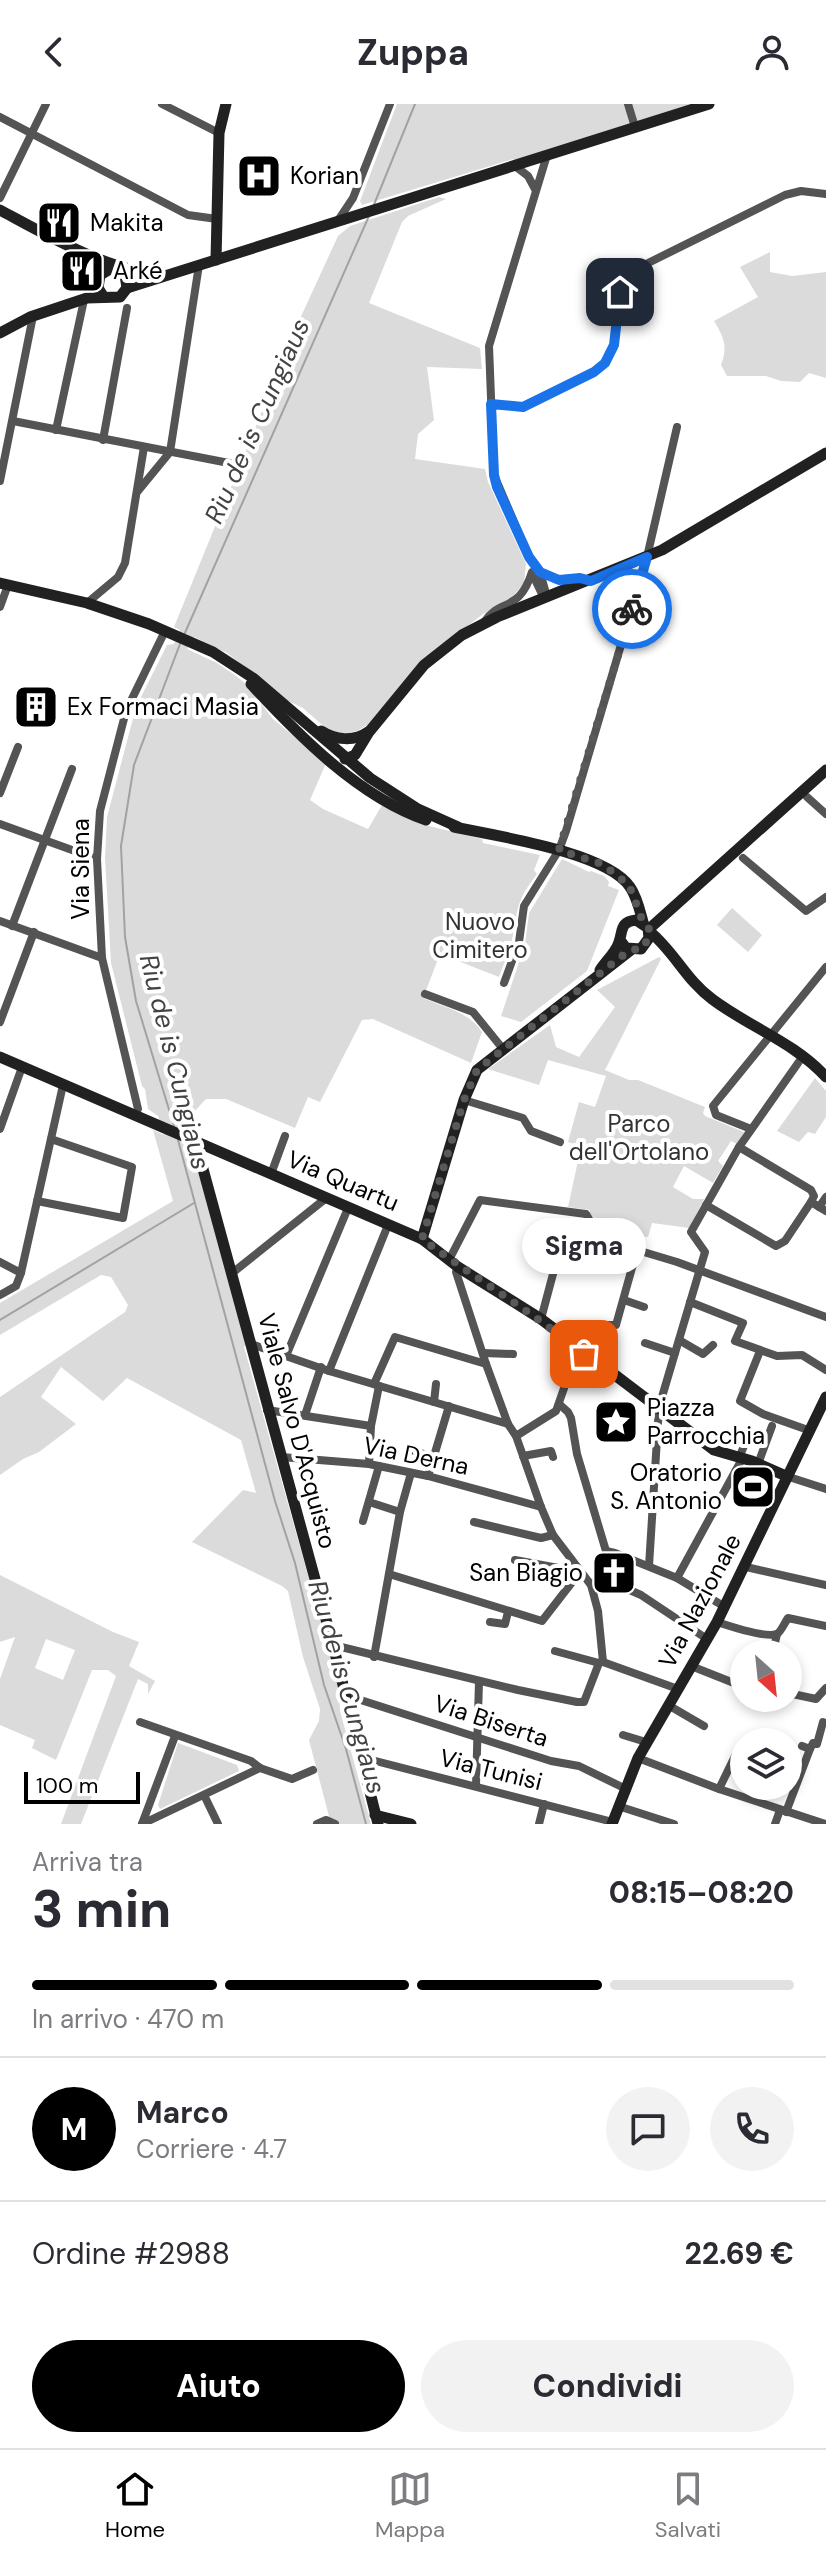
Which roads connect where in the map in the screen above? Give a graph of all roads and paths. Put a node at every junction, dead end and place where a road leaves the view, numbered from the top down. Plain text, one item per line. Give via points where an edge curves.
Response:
1 (46, 104) edge
2 (162, 104) edge
3 (226, 104) edge
4 (390, 104) edge
5 (628, 104) edge
6 (709, 104) edge
7 (0, 117) edge
8 (635, 127) junction
9 (31, 132) junction
10 (219, 133) junction
11 (547, 155) junction
12 (533, 160) junction
13 (515, 166) junction
14 (536, 187) junction
15 (826, 194) edge
16 (0, 198) edge
17 (353, 198) junction
18 (362, 209) junction
19 (0, 210) edge
20 (217, 219) junction
21 (341, 219) junction
22 (70, 246) junction
23 (95, 256) junction
24 (216, 260) junction
25 (199, 265) junction
26 (110, 269) junction
27 (172, 273) junction
28 (125, 275) junction
29 (99, 288) junction
30 (127, 288) junction
31 (85, 299) junction
32 (127, 308) dead end
33 (30, 317) junction
34 (0, 333) edge
35 (491, 404) junction
36 (13, 421) junction
37 (677, 427) dead end
38 (56, 430) junction
39 (103, 440) junction
40 (144, 447) junction
41 (170, 452) junction
42 (826, 453) edge
43 (234, 464) dead end
44 (0, 481) edge
45 (138, 491) junction
46 (647, 557) junction
47 (536, 572) junction
48 (591, 581) junction
49 (4, 584) edge
50 (547, 597) junction
51 (87, 603) junction
52 (0, 607) edge
53 (484, 623) junction
54 (170, 633) junction
55 (299, 726) junction
56 (364, 738) junction
57 (18, 747) dead end
58 (345, 759) junction
59 (72, 769) dead end
60 (826, 770) edge
61 (370, 778) junction
62 (0, 793) edge
63 (807, 797) dead end
64 (384, 800) junction
65 (416, 812) junction
66 (826, 814) edge
67 (0, 824) edge
68 (44, 840) junction
69 (559, 850) junction
70 (743, 858) dead end
71 (97, 859) junction
72 (623, 880) junction
73 (826, 897) edge
74 (0, 921) edge
75 (626, 922) junction
76 (12, 926) junction
77 (647, 927) junction
78 (34, 932) junction
79 (620, 940) junction
80 (645, 946) junction
81 (631, 950) junction
82 (671, 951) junction
83 (102, 958) junction
84 (826, 967) edge
85 (597, 976) junction
86 (504, 983) dead end
87 (425, 994) dead end
88 (0, 1022) edge
89 (772, 1034) junction
90 (503, 1049) junction
91 (803, 1056) junction
92 (0, 1057) edge
93 (22, 1067) junction
94 (825, 1072) edge
95 (63, 1085) junction
96 (464, 1100) junction
97 (135, 1115) junction
98 (0, 1129) edge
99 (751, 1129) junction
100 (285, 1136) dead end
101 (51, 1139) junction
102 (194, 1140) junction
103 (560, 1142) dead end
104 (739, 1147) junction
105 (271, 1174) junction
106 (826, 1197) edge
107 (325, 1199) junction
108 (37, 1201) junction
109 (817, 1203) edge
110 (706, 1205) junction
111 (348, 1208) junction
112 (388, 1225) junction
113 (593, 1226) dead end
114 (422, 1239) junction
115 (588, 1261) dead end
116 (0, 1262) edge
117 (454, 1263) junction
118 (699, 1272) junction
119 (21, 1273) junction
120 (231, 1274) junction
121 (0, 1295) edge
122 (624, 1300) junction
123 (690, 1302) junction
124 (644, 1307) dead end
125 (826, 1317) edge
126 (541, 1319) junction
127 (679, 1340) junction
128 (645, 1343) dead end
129 (251, 1344) junction
130 (713, 1345) dead end
131 (760, 1351) junction
132 (483, 1353) junction
133 (675, 1353) junction
134 (513, 1354) dead end
135 (584, 1354) junction
136 (286, 1356) junction
137 (486, 1364) junction
138 (325, 1369) junction
139 (826, 1370) edge
140 (436, 1384) dead end
141 (376, 1385) junction
142 (826, 1397) edge
143 (434, 1402) junction
144 (559, 1404) junction
145 (449, 1406) junction
146 (659, 1407) junction
147 (267, 1410) junction
148 (305, 1415) junction
149 (508, 1424) junction
150 (371, 1426) junction
151 (772, 1426) dead end
152 (808, 1430) junction
153 (516, 1436) junction
154 (746, 1441) dead end
155 (414, 1451) dead end
156 (523, 1456) junction
157 (281, 1457) junction
158 (434, 1457) junction
159 (553, 1457) dead end
160 (741, 1458) junction
161 (758, 1464) junction
162 (374, 1465) junction
163 (411, 1473) junction
164 (428, 1476) junction
165 (786, 1476) junction
166 (826, 1489) edge
167 (369, 1502) junction
168 (541, 1507) junction
169 (400, 1512) junction
170 (363, 1521) dead end
171 (474, 1522) dead end
172 (553, 1535) junction
173 (606, 1551) junction
174 (515, 1560) dead end
175 (649, 1566) junction
176 (746, 1567) junction
177 (580, 1572) junction
178 (389, 1574) junction
179 (600, 1577) junction
180 (677, 1578) junction
181 (591, 1585) junction
182 (826, 1585) edge
183 (725, 1607) junction
184 (508, 1612) junction
185 (490, 1622) dead end
186 (717, 1622) junction
187 (826, 1626) edge
188 (777, 1634) junction
189 (707, 1639) junction
190 (776, 1640) edge
191 (333, 1645) junction
192 (555, 1651) dead end
193 (374, 1657) junction
194 (601, 1662) junction
195 (691, 1666) junction
196 (479, 1681) junction
197 (730, 1681) edge
198 (826, 1688) edge
199 (678, 1689) junction
200 (344, 1695) junction
201 (802, 1697) edge
202 (668, 1705) junction
203 (140, 1722) dead end
204 (823, 1722) dead end
205 (704, 1726) dead end
206 (623, 1735) dead end
207 (175, 1736) junction
208 (477, 1737) junction
209 (646, 1742) junction
210 (359, 1756) junction
211 (638, 1758) junction
212 (246, 1760) junction
213 (730, 1766) edge
214 (260, 1768) junction
215 (313, 1770) dead end
216 (247, 1774) junction
217 (476, 1786) junction
218 (624, 1788) junction
219 (719, 1789) junction
220 (204, 1795) junction
221 (150, 1804) junction
222 (544, 1804) junction
223 (618, 1806) junction
224 (783, 1811) junction
225 (161, 1815) junction
226 (377, 1819) edge
227 (612, 1823) edge
228 (142, 1824) edge
229 (218, 1824) edge
230 (411, 1824) edge
231 (539, 1824) edge
232 (674, 1824) edge
233 (775, 1824) edge
234 (825, 1824) edge

1 - 9 street
2 - 10 street
3 - 10 street
4 - 17 street
5 - 8 street
6 - 8 street
7 - 9 street
8 - 11 street
9 - 16 street
9 - 20 street via 188,215
10 - 20 street
11 - 12 street
11 - 14 street
12 - 13 street
12 - 14 street
13 - 14 street
13 - 18 street
14 - 35 street via 489,346
15 - 35 street via 785,195 632,271 620,292 614,345 605,363 523,407
17 - 18 street via 353,205
17 - 21 street
18 - 21 street
19 - 22 street
20 - 24 street
21 - 24 street
22 - 23 street
22 - 29 street
23 - 26 street
23 - 27 street via 132,271
24 - 25 street
25 - 27 street
25 - 41 street
26 - 28 street
26 - 29 street via 104,271
27 - 28 street
27 - 30 street
28 - 30 street
29 - 30 street via 109,299 120,297
29 - 31 street
31 - 33 street
31 - 38 street
32 - 39 street
33 - 34 street
33 - 36 street
35 - 47 street via 494,475
36 - 38 street
36 - 44 street
37 - 46 street
38 - 39 street
39 - 40 street
40 - 41 street
40 - 45 street
41 - 43 street
41 - 45 street
42 - 46 street
45 - 51 street via 125,563 118,577
46 - 48 street
46 - 69 street
47 - 48 street via 559,580
47 - 50 street
47 - 53 street via 519,598
48 - 50 street
49 - 51 street
49 - 52 street
50 - 53 street
51 - 54 street
53 - 56 street via 424,665
54 - 55 street via 234,666
54 - 71 street, Via Siena via 123,723 100,811
55 - 56 street via 311,722 331,737
55 - 58 street
55 - 64 street
56 - 58 street
56 - 61 street
57 - 62 street
58 - 61 street
58 - 64 street via 344,764
59 - 68 street
60 - 77 street
61 - 65 street
63 - 66 street
64 - 65 street
65 - 69 street
67 - 68 street
68 - 71 street
68 - 76 street
69 - 72 street via 602,864
69 - 86 street via 524,906 519,942
70 - 73 street via 806,911
71 - 83 street, Via Siena
72 - 75 street via 629,906
72 - 77 street
74 - 76 street
75 - 77 street via 636,920
75 - 79 street
76 - 78 street
77 - 80 street
77 - 82 street
78 - 83 street
78 - 88 street
79 - 81 street
79 - 85 street
80 - 81 street
80 - 82 street
81 - 85 street
82 - 89 street via 713,1000
83 - 97 street, Via Siena via 138,1109
84 - 89 street
85 - 90 street
87 - 90 street via 473,1012
89 - 91 street
89 - 99 street via 713,1109
90 - 96 street via 477,1070
91 - 94 street
91 - 99 street
92 - 93 street, Via Quartu
93 - 95 street, Via Quartu
93 - 98 street
95 - 97 street, Via Quartu
95 - 101 street
96 - 103 street via 523,1118 531,1131
96 - 114 street
97 - 102 street, Via Quartu
99 - 104 street
100 - 105 street
101 - 108 street
101 - 108 street via 132,1167 123,1218
102 - 105 street, Via Quartu
102 - 120 street, Viale Salvo D'Acquisto
104 - 109 street
104 - 110 street
105 - 107 street, Via Quartu
106 - 109 street
107 - 111 street, Via Quartu
107 - 120 street
108 - 119 street
109 - 110 street via 783,1244 773,1245
110 - 118 street via 691,1232 705,1252
111 - 112 street, Via Quartu
111 - 136 street
112 - 114 street, Via Quartu
112 - 138 street
113 - 117 street via 586,1214 480,1200
114 - 117 street, Via Quartu
115 - 126 street via 557,1259
116 - 119 street
117 - 126 street, Via Quartu
117 - 132 street
118 - 122 street via 637,1250
118 - 123 street
118 - 125 street
119 - 121 street via 16,1286
120 - 129 street, Viale Salvo D'Acquisto
122 - 124 street
122 - 135 street via 616,1325 596,1325
123 - 127 street
123 - 131 street via 743,1323 735,1341
126 - 135 street, Via Quartu
127 - 130 street via 703,1354
127 - 133 street
128 - 133 street
129 - 136 street
129 - 147 street, Viale Salvo D'Acquisto
131 - 139 street via 802,1355
131 - 152 street via 740,1401
132 - 134 street
132 - 137 street
133 - 146 street
135 - 144 street via 568,1377
135 - 146 street, Via Quartu
136 - 138 street
137 - 141 street via 395,1337
137 - 149 street
138 - 141 street
138 - 148 street
140 - 143 street
141 - 143 street
141 - 150 street
142 - 152 street, Via Nazionale
143 - 145 street
144 - 153 street
144 - 173 street via 571,1418
145 - 149 street
145 - 158 street
146 - 160 street, Via Quartu via 714,1450
146 - 175 street
147 - 148 street
147 - 157 street, Viale Salvo D'Acquisto
148 - 150 street
149 - 153 street
150 - 162 street
151 - 161 street
152 - 165 street, Via Nazionale
153 - 156 street
154 - 160 street
155 - 158 street
156 - 159 street via 551,1451
156 - 168 street
157 - 162 street, Via Derna
157 - 191 street, Viale Salvo D'Acquisto
158 - 164 street
160 - 161 street, Via Quartu
160 - 180 street
161 - 165 street, Via Quartu
162 - 163 street, Via Derna
162 - 167 street
163 - 164 street, Via Derna
163 - 169 street
164 - 168 street, Via Derna
165 - 166 street
165 - 176 street, Via Nazionale
167 - 169 street
167 - 170 street
168 - 172 street
169 - 178 street
171 - 172 street via 541,1538
172 - 177 street
173 - 175 street
173 - 179 street
174 - 177 street
175 - 180 street
176 - 182 street
176 - 183 street, Via Nazionale
177 - 181 street
177 - 184 street via 542,1621
178 - 184 street
178 - 193 street
179 - 181 street
179 - 189 street via 641,1595
180 - 183 street
181 - 194 street
183 - 186 street, Via Nazionale
184 - 185 street via 505,1624
186 - 188 street
186 - 189 street, Via Nazionale
187 - 188 street via 788,1618
188 - 190 street
189 - 195 street, Via Nazionale
191 - 193 street
191 - 200 street, Viale Salvo D'Acquisto
192 - 194 street
193 - 196 street
194 - 196 street via 584,1702
194 - 199 street
195 - 197 street
195 - 199 street, Via Nazionale
196 - 208 street
198 - 201 street via 816,1699
199 - 202 street, Via Nazionale
200 - 208 street, Via Biserta
200 - 210 street, Viale Salvo D'Acquisto
202 - 205 street
202 - 209 street, Via Nazionale
203 - 207 street
204 - 224 street via 817,1744 806,1748
206 - 209 street
207 - 212 street
207 - 221 street
208 - 217 street
208 - 218 street, Via Biserta via 579,1766
209 - 211 street, Via Nazionale
210 - 217 street, Via Tunisi
210 - 226 street, Viale Salvo D'Acquisto
211 - 218 street, Via Nazionale
211 - 219 street
212 - 214 street
212 - 216 street
213 - 219 street
214 - 215 street via 292,1779
214 - 216 street
216 - 220 street
217 - 222 street, Via Tunisi
218 - 223 street, Via Nazionale
219 - 224 street
220 - 225 street
220 - 229 street
221 - 225 street
221 - 228 street
222 - 227 street, Via Tunisi
222 - 231 street
223 - 227 street, Via Nazionale
223 - 232 street
224 - 233 street
224 - 234 street
225 - 228 street
226 - 230 street

